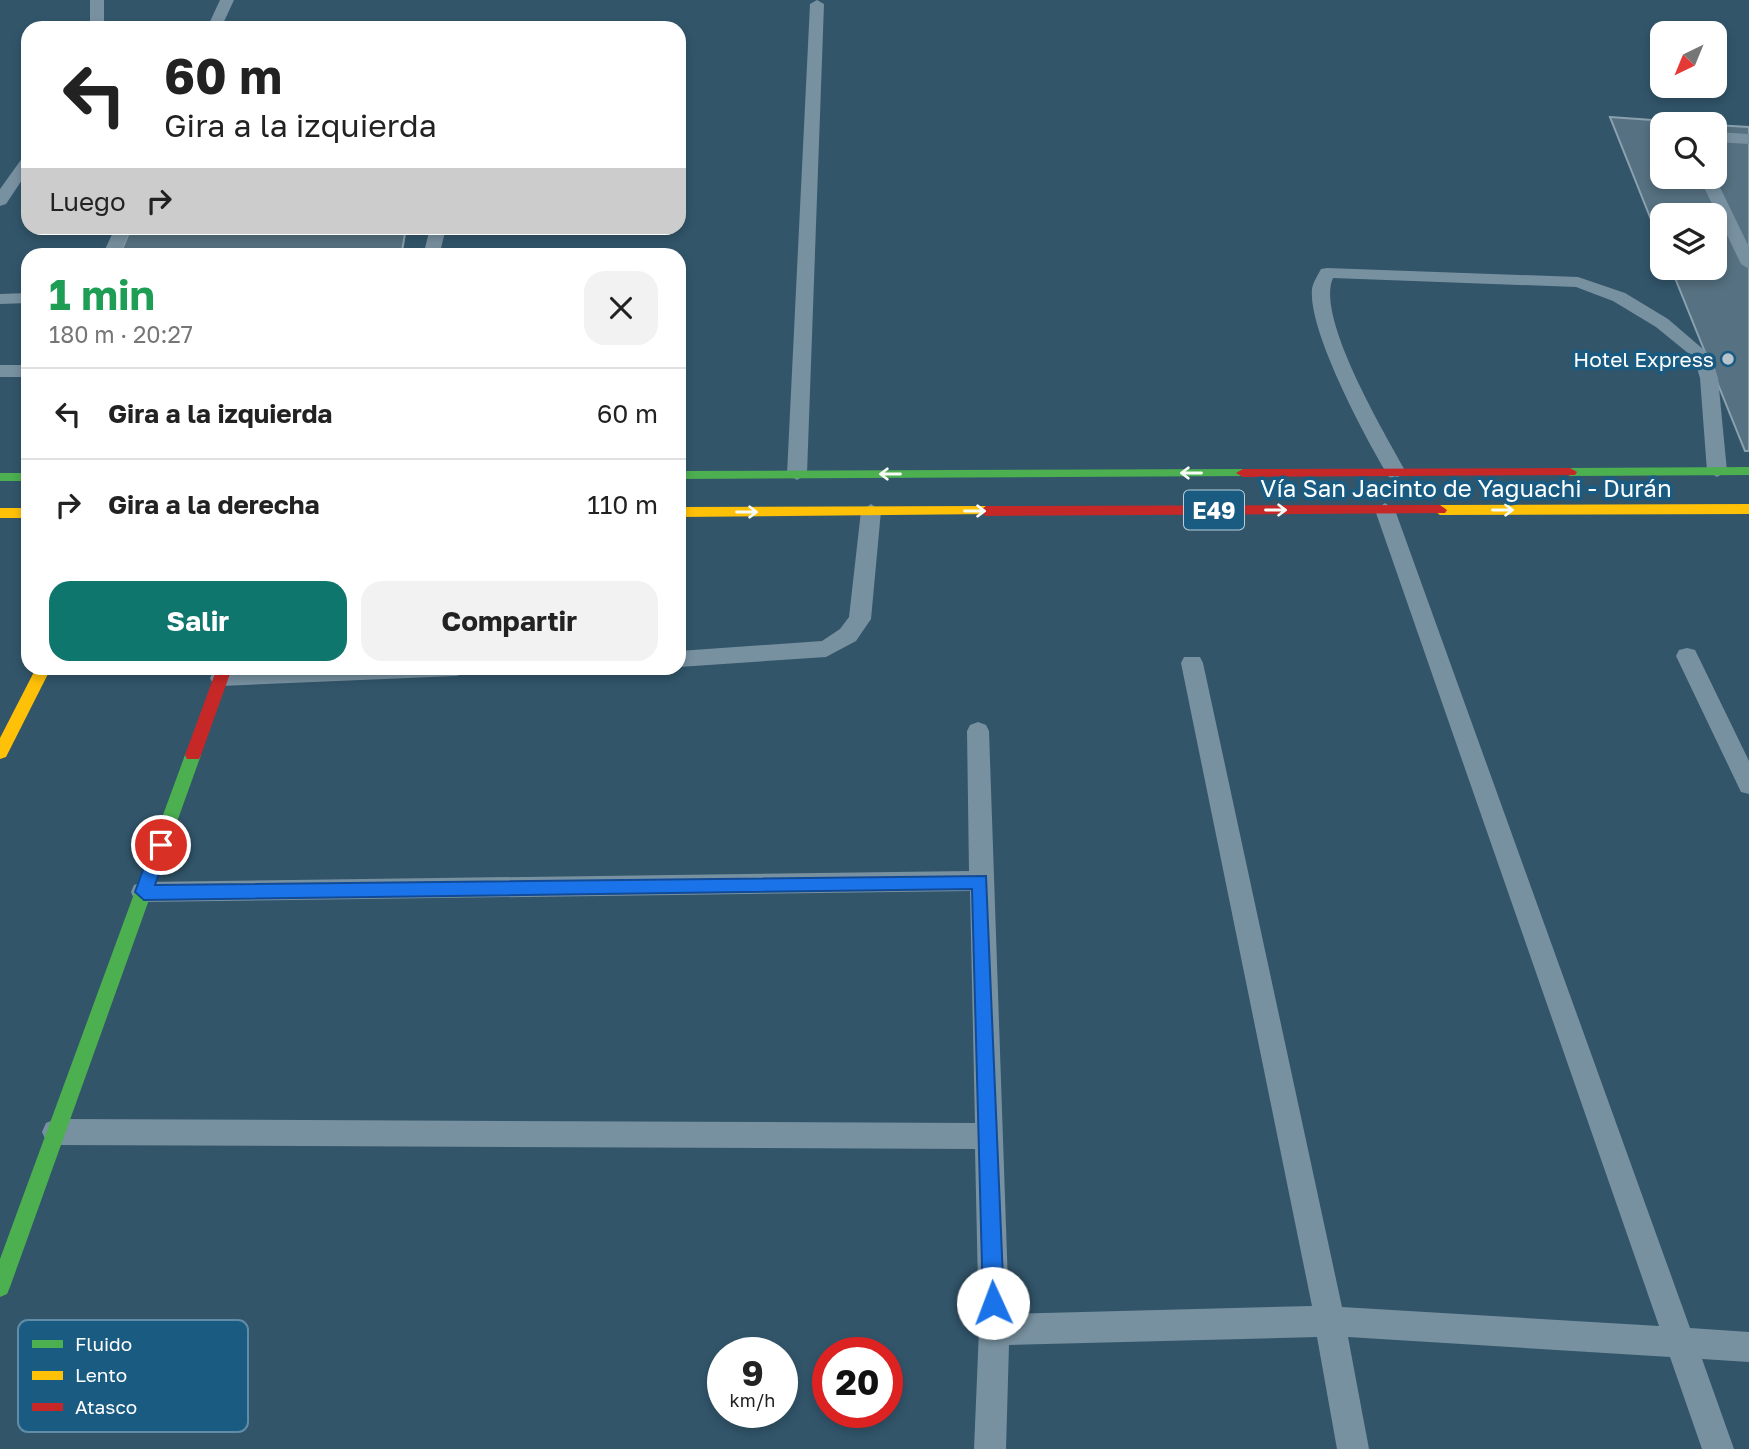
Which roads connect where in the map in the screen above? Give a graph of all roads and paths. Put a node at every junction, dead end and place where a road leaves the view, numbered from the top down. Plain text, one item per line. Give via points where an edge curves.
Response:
1 (97, 0) edge
2 (227, 0) edge
3 (817, 4) dead end
4 (97, 21) edge
5 (217, 21) edge
6 (1727, 138) edge
7 (1749, 139) edge
8 (14, 181) edge
9 (1713, 189) edge
10 (0, 201) edge
11 (1749, 264) edge
12 (21, 298) edge
13 (0, 299) edge
14 (0, 371) edge
15 (21, 371) edge
16 (1717, 471) junction
17 (1749, 471) edge
18 (1396, 472) junction
19 (797, 474) junction
20 (686, 475) edge
21 (0, 477) edge
22 (21, 477) edge
23 (1749, 509) edge
24 (1385, 510) junction
25 (871, 511) junction
26 (686, 512) edge
27 (0, 513) edge
28 (21, 513) edge
29 (1687, 656) dead end
30 (686, 659) edge
31 (1192, 663) dead end
32 (40, 675) edge
33 (222, 675) edge
34 (978, 731) dead end
35 (0, 753) edge
36 (1749, 785) edge
37 (980, 881) junction
38 (144, 892) junction
39 (56, 1132) junction
40 (987, 1136) junction
41 (0, 1287) edge
42 (1330, 1321) junction
43 (994, 1330) junction
44 (1683, 1344) junction
45 (1749, 1347) edge
46 (989, 1449) edge
47 (1353, 1449) edge
48 (1718, 1449) edge

1 - 4 lane
2 - 5 lane
3 - 19 lane
6 - 7 lane
8 - 10 lane
9 - 11 lane
12 - 13 lane
14 - 15 lane
16 - 17 main road, Vía San Jacinto de Yaguachi - Durán / E49
16 - 18 main road, Vía San Jacinto de Yaguachi - Durán / E49
16 - 18 lane via 1709,378 1702,356 1662,323 1619,297 1578,282 1326,273 1320,282 1321,312
18 -> 19 main road, Vía San Jacinto de Yaguachi - Durán / E49
19 - 20 main road, Vía San Jacinto de Yaguachi - Durán / E49
21 - 22 main road
24 -> 23 main road, Vía San Jacinto de Yaguachi - Durán / E49
25 -> 24 main road, Vía San Jacinto de Yaguachi - Durán / E49
24 - 44 lane
26 -> 25 main road, Vía San Jacinto de Yaguachi - Durán / E49
25 - 30 lane via 860,619 848,635 826,649
27 - 28 main road
29 - 36 lane
31 - 42 lane
32 - 35 main road
33 - 38 main road
34 - 37 lane
37 - 38 lane
37 - 40 lane
38 - 39 main road
39 - 40 lane
39 - 41 main road
40 - 43 lane
42 - 43 lane
42 - 44 lane
42 - 47 lane
43 - 46 lane
44 - 45 lane
44 - 48 lane

